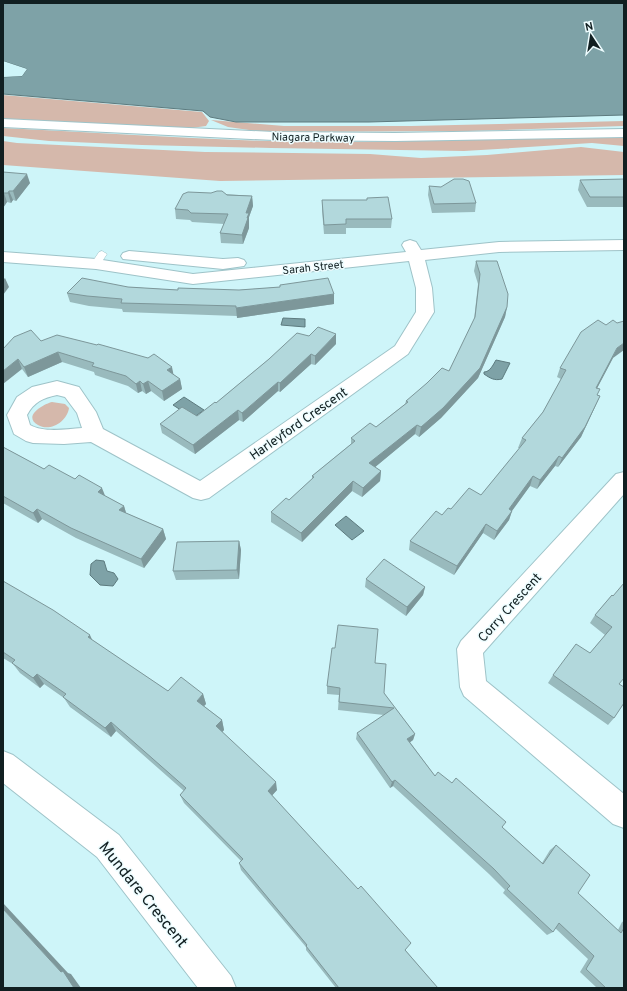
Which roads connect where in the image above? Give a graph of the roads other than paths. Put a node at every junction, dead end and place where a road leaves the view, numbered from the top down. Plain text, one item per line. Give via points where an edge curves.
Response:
1 (3, 123) edge
2 (624, 133) edge
3 (624, 235) edge
4 (3, 245) edge
5 (624, 245) edge
6 (413, 251) junction
7 (3, 257) edge
8 (99, 259) junction
9 (94, 434) dead end
10 (624, 480) edge
11 (3, 765) edge
12 (624, 813) edge
13 (219, 988) edge

1 - 2 street, Niagara Parkway via 274,136 395,137
3 - 6 street, Sarah Street via 490,238
4 - 8 street, Sarah Street
5 - 6 street, Sarah Street
6 - 8 street, Sarah Street via 193,279
6 - 9 street, Harleyford Crescent via 424,288 425,312 402,350 201,492
7 - 8 street, Sarah Street
10 - 12 street, Corry Crescent via 470,649 473,687
11 - 13 street, Mundare Crescent via 108,846

